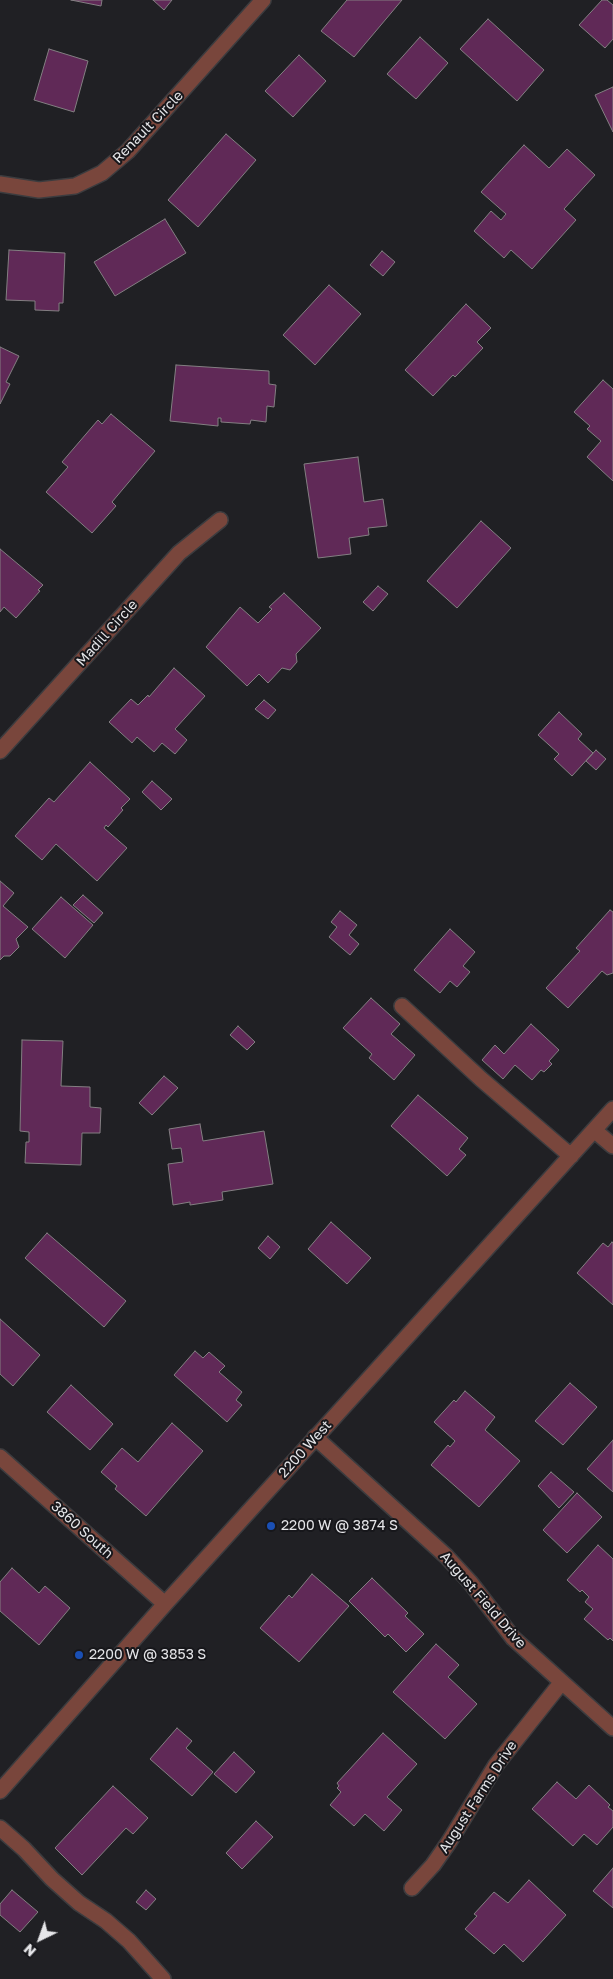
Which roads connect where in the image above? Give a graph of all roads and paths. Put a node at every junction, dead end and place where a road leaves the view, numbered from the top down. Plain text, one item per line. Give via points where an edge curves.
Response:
1 (263, 0) edge
2 (0, 184) edge
3 (220, 520) dead end
4 (0, 751) edge
5 (402, 1006) dead end
6 (613, 1109) edge
7 (594, 1130) junction
8 (613, 1146) edge
9 (571, 1156) junction
10 (315, 1437) junction
11 (0, 1457) edge
12 (165, 1604) junction
13 (561, 1683) junction
14 (613, 1728) edge
15 (0, 1791) edge
16 (0, 1828) edge
17 (412, 1888) dead end
18 (163, 1979) edge

1 - 2 street, Renault Circle via 128,151 102,173 75,186 39,190
3 - 4 street, Madill Circle via 179,553
5 - 9 street
6 - 7 street, 2200 West
7 - 8 street
7 - 9 street, 2200 West
9 - 10 street, 2200 West
10 - 12 street, 2200 West
10 - 13 street, August Field Drive via 446,1556 513,1638
11 - 12 street, 3860 South
12 - 15 street, 2200 West
13 - 14 street, August Field Drive
13 - 17 street, August Farms Drive via 496,1765 449,1842
16 - 18 street via 79,1903 129,1941

